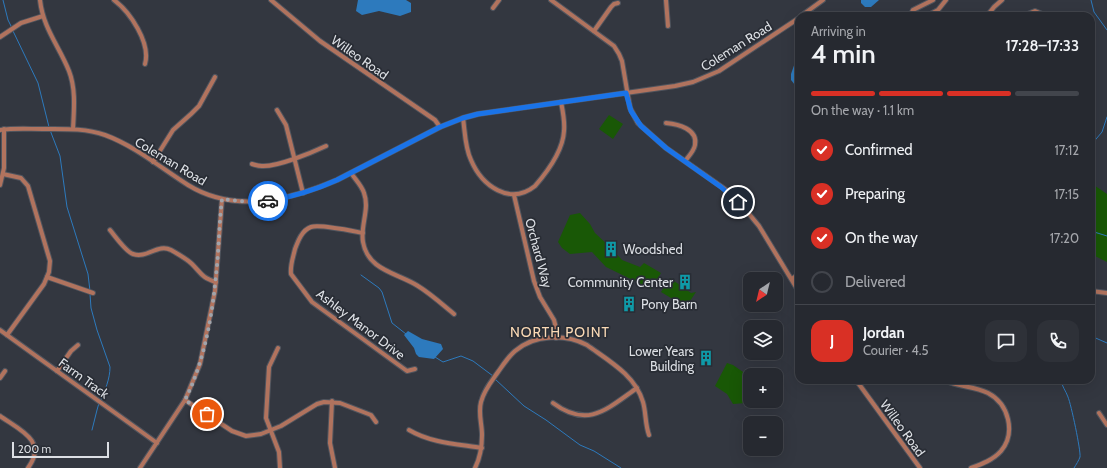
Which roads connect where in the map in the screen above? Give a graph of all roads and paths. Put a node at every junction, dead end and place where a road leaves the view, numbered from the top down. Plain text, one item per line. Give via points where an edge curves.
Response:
1 (40, 0) edge
2 (114, 0) edge
3 (270, 0) edge
4 (499, 0) edge
5 (666, 0) edge
6 (823, 0) edge
7 (933, 0) edge
8 (946, 0) edge
9 (1002, 0) edge
10 (553, 1) edge
11 (618, 3) dead end
12 (493, 8) dead end
13 (807, 12) edge
14 (912, 12) edge
15 (934, 12) edge
16 (990, 12) edge
17 (43, 16) junction
18 (795, 20) edge
19 (668, 26) dead end
20 (594, 31) junction
21 (0, 37) edge
22 (145, 64) dead end
23 (215, 77) dead end
24 (626, 93) junction
25 (561, 102) junction
26 (277, 110) dead end
27 (463, 118) junction
28 (666, 123) dead end
29 (440, 127) junction
30 (73, 129) junction
31 (2, 130) edge
32 (326, 146) dead end
33 (295, 158) junction
34 (685, 161) junction
35 (153, 162) junction
36 (252, 164) dead end
37 (351, 172) junction
38 (3, 174) junction
39 (0, 185) edge
40 (303, 193) junction
41 (514, 195) junction
42 (222, 199) junction
43 (110, 230) dead end
44 (363, 233) junction
45 (47, 277) junction
46 (795, 277) edge
47 (792, 279) junction
48 (216, 282) junction
49 (795, 285) edge
50 (1095, 292) edge
51 (93, 293) dead end
52 (1107, 293) edge
53 (454, 314) dead end
54 (0, 330) edge
55 (7, 335) junction
56 (556, 338) junction
57 (78, 345) dead end
58 (278, 348) dead end
59 (415, 369) dead end
60 (5, 371) dead end
61 (57, 371) junction
62 (0, 378) edge
63 (859, 384) edge
64 (954, 384) edge
65 (638, 388) junction
66 (185, 400) junction
67 (332, 401) junction
68 (553, 403) dead end
69 (1099, 413) dead end
70 (0, 416) edge
71 (376, 422) dead end
72 (1107, 425) edge
73 (270, 430) junction
74 (409, 430) dead end
75 (649, 435) dead end
76 (157, 443) junction
77 (482, 448) junction
78 (28, 468) edge
79 (140, 468) edge
80 (280, 468) edge
81 (335, 468) edge
82 (475, 468) edge
83 (920, 468) edge
84 (971, 468) edge

1 - 17 street
2 - 22 street via 129,14 137,28 146,53
3 - 29 street, Willeo Road via 320,40 435,120
4 - 12 street
5 - 19 street
6 - 13 street, Coleman Road
7 - 14 street
8 - 15 street
9 - 16 street
10 - 20 street
11 - 20 street via 610,7
17 - 21 street via 21,23
17 - 30 street via 71,79 74,97
18 - 24 street, Coleman Road via 710,75 684,84
20 - 24 street via 617,50 622,61
23 - 35 street via 198,106 173,130
24 - 25 street, Coleman Road
24 - 34 street via 631,111 638,123
25 - 27 street, Coleman Road
25 - 41 street via 564,130 558,152 535,186
26 - 33 street via 286,126
27 - 29 street, Coleman Road
27 - 41 street via 468,151 475,168 495,189
28 - 34 street via 678,124 694,136 695,147
29 - 37 street, Coleman Road
30 - 31 street, Coleman Road
30 - 35 street, Coleman Road via 105,135
31 - 38 street via 5,161
32 - 33 street
33 - 36 street via 265,166
33 - 40 street
34 - 47 street via 746,209
35 - 42 street, Coleman Road via 190,186
37 - 40 street, Coleman Road
37 - 44 street via 364,193 366,206
38 - 39 street
38 - 45 street via 21,178 28,186 49,256 50,267
40 - 42 street, Coleman Road via 260,202
41 - 56 street, Orchard Way via 534,281 554,320
42 - 48 street
43 - 48 street via 132,254 146,254 165,248 191,263 201,276
44 - 53 street via 363,242 369,257 387,272 418,285
44 - 59 street, Ashley Manor Drive via 311,227 297,243 290,268 292,274 312,302 407,370
45 - 51 street
45 - 55 street
46 - 47 street
47 - 49 street
48 - 66 street via 200,364
50 - 52 street
54 - 55 street, Farm Track
55 - 61 street, Farm Track
56 - 65 street via 573,339 587,345 624,372
56 - 77 street via 536,339 519,348 487,387 480,407
57 - 61 street
58 - 73 street via 270,362 268,373 266,418
60 - 62 street
61 - 76 street, Farm Track
63 - 83 street, Willeo Road
64 - 84 street via 989,393 1001,403 1008,420 1009,430 1005,445 995,457
65 - 68 street via 606,410 591,415 571,413
65 - 75 street via 644,404
66 - 73 street via 239,434 254,436
66 - 76 street
67 - 71 street via 371,415
67 - 73 street via 317,404
67 - 81 street via 330,442
69 - 72 street
70 - 78 street via 29,437 34,444 35,457
73 - 80 street via 278,452
74 - 77 street via 430,440
76 - 79 street
77 - 82 street

